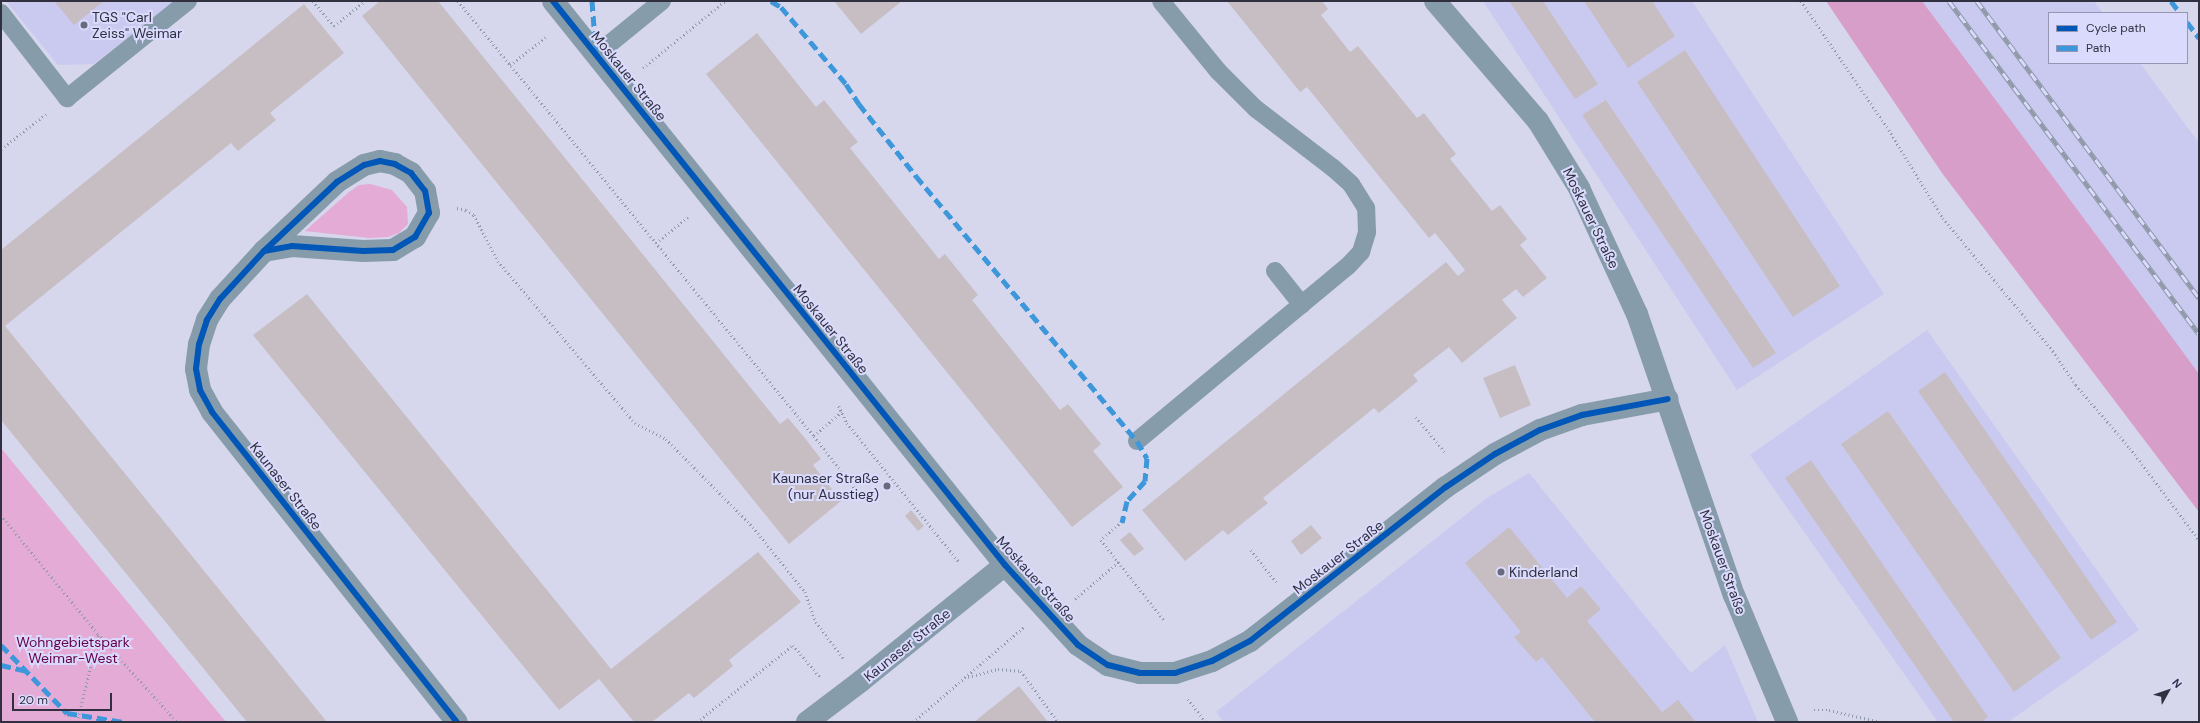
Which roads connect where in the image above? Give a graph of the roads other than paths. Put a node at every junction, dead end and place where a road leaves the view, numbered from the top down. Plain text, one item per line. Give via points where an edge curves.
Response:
1 (188, 1) edge
2 (553, 1) edge
3 (662, 1) edge
4 (1160, 1) edge
5 (1435, 1) edge
6 (1, 13) edge
7 (596, 54) junction
8 (264, 251) junction
9 (1275, 271) dead end
10 (1302, 305) junction
11 (1668, 399) junction
12 (1137, 441) dead end
13 (1005, 565) junction
14 (457, 722) edge
15 (807, 722) edge
16 (1787, 722) edge

1 - 6 lane via 67,98
2 - 7 street, Moskauer Straße
3 - 7 lane
4 - 10 lane via 1218,71 1256,110 1334,168 1351,184 1366,208 1367,232 1361,252
5 - 11 street, Moskauer Straße via 1538,121 1579,188 1637,314
7 - 13 street, Moskauer Straße
8 - 8 street, Kaunaser Straße via 337,182 364,165 380,161 395,164 411,173 425,191 429,203 429,213 415,237 393,250 363,251 292,246
8 - 14 street, Kaunaser Straße via 220,299 207,320 199,344 196,369 200,390 224,428
9 - 10 lane
10 - 12 lane
11 - 13 street, Moskauer Straße via 1582,415 1540,430 1496,454 1446,487 1250,641 1212,661 1175,673 1140,673 1108,665 1078,645
11 - 16 street, Moskauer Straße via 1702,507 1734,595
13 - 15 street, Kaunaser Straße

